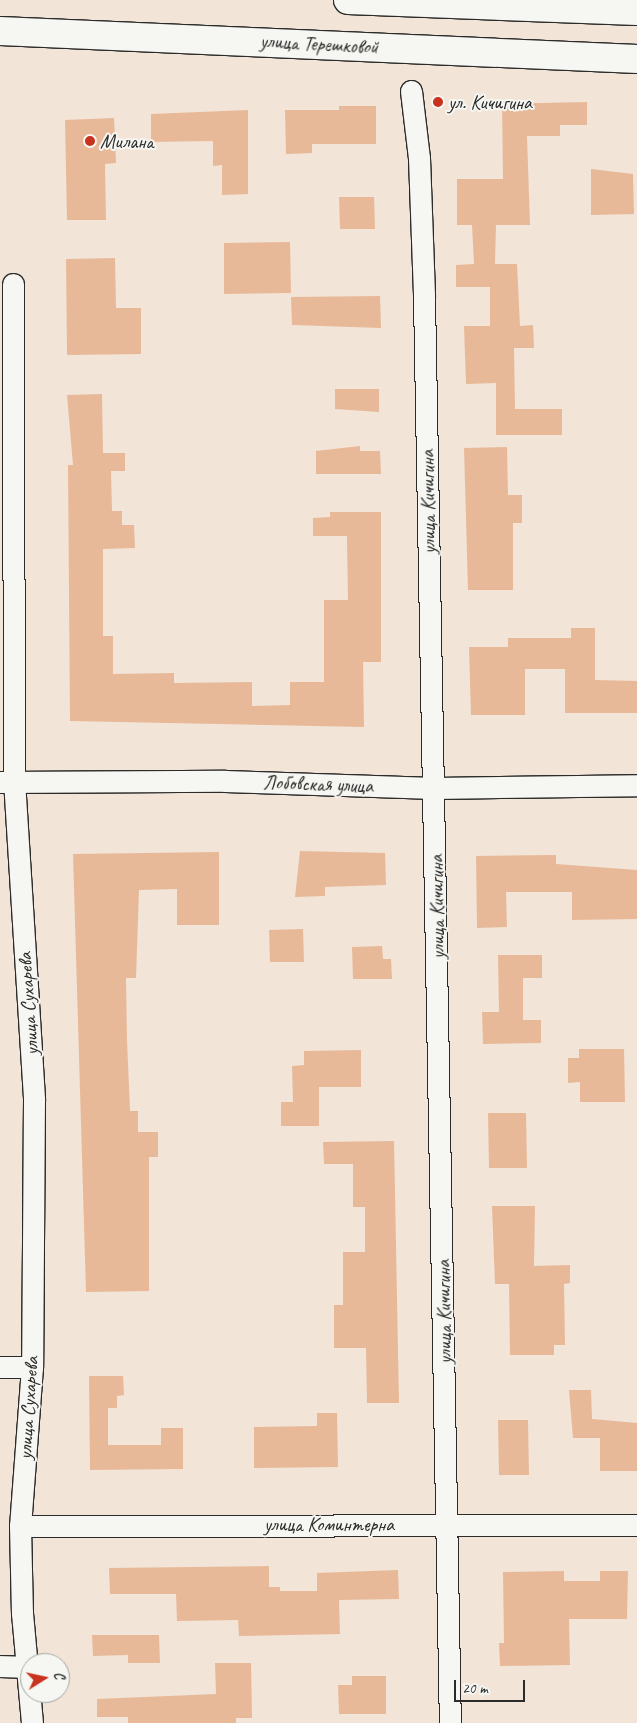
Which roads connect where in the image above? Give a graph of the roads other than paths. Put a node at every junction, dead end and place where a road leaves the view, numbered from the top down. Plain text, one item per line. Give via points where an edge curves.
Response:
1 (348, 0) edge
2 (637, 11) edge
3 (0, 31) edge
4 (637, 59) edge
5 (411, 91) dead end
6 (13, 284) dead end
7 (7, 781) edge
8 (637, 785) edge
9 (434, 788) junction
10 (32, 1367) junction
11 (0, 1368) edge
12 (448, 1524) junction
13 (637, 1525) edge
14 (20, 1526) junction
15 (27, 1653) edge
16 (0, 1666) edge
17 (20, 1666) edge
18 (31, 1703) edge
19 (32, 1723) edge
20 (450, 1723) edge

1 - 2 main road
3 - 4 main road, улица Терешковой
5 - 9 street, улица Кичигина via 423,267
6 - 7 street, улица Сухарева
7 - 9 street, Лобовская улица
7 - 10 street, улица Сухарева via 34,1100
8 - 9 street, Лобовская улица
9 - 12 street, улица Кичигина
10 - 11 street
10 - 14 street, улица Сухарева
12 - 13 street, улица Коминтерна
12 - 14 street, улица Коминтерна
12 - 20 street, улица Кичигина
14 - 15 street, улица Сухарева
16 - 17 street
18 - 19 street, улица Сухарева

